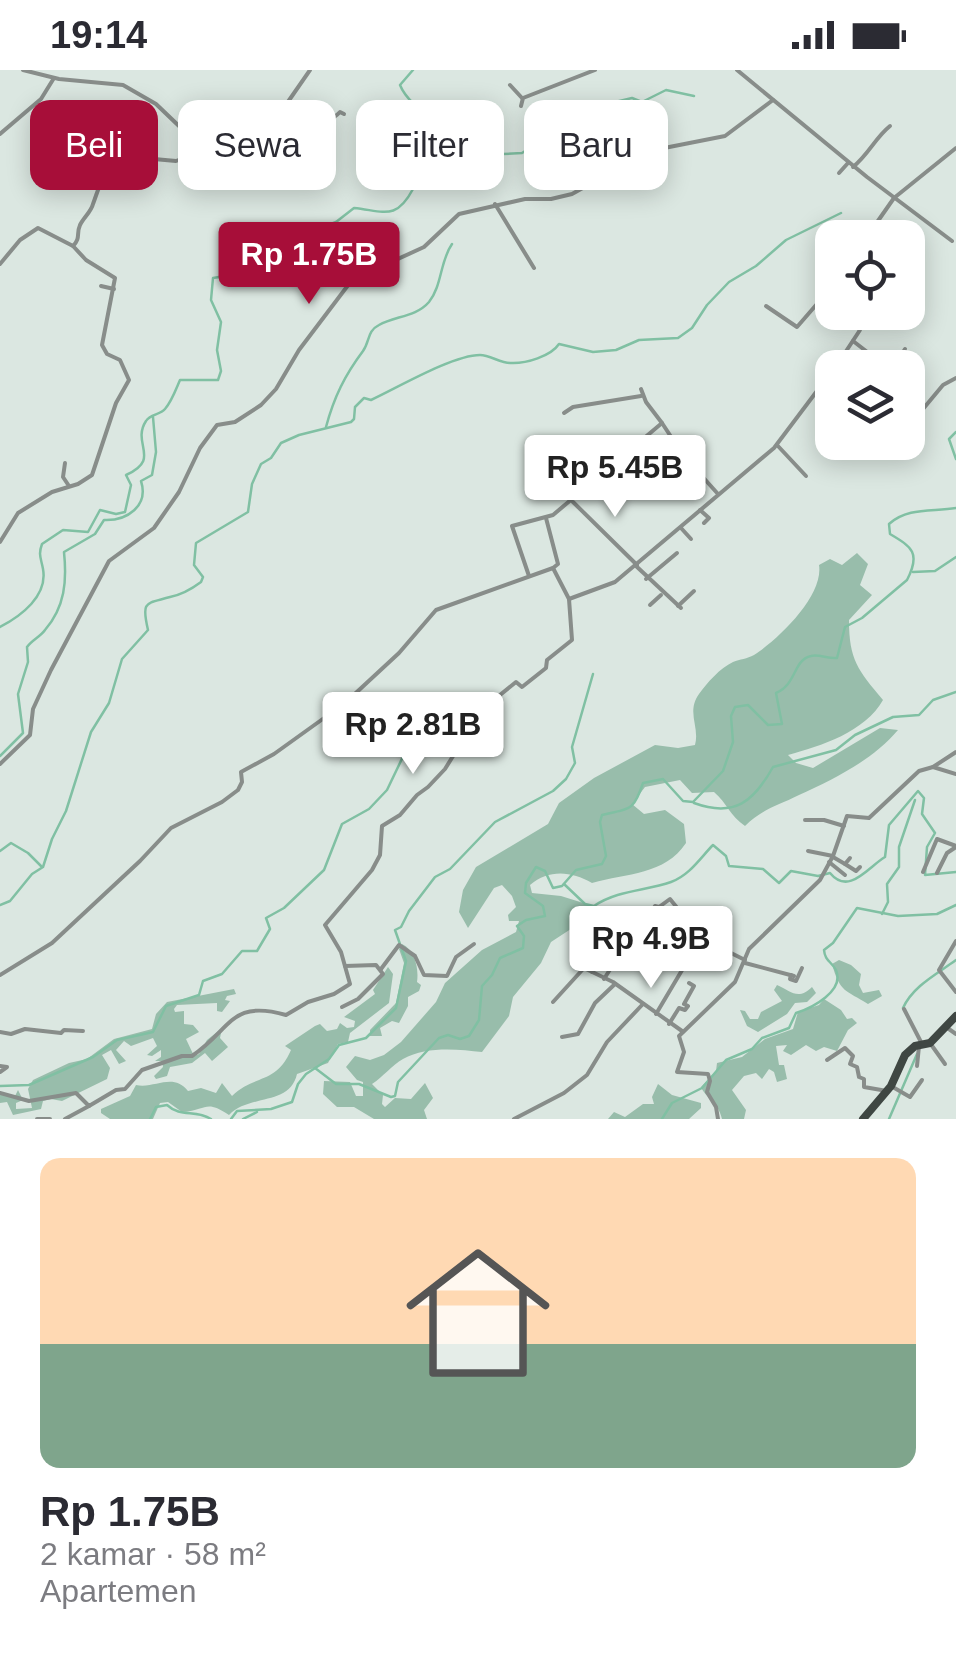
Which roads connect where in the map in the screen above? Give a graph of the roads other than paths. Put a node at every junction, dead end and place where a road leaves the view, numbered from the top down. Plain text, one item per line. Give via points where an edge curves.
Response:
1 (23, 70) edge
2 (310, 70) edge
3 (595, 70) edge
4 (737, 70) edge
5 (54, 78) junction
6 (510, 85) dead end
7 (522, 98) junction
8 (288, 100) edge
9 (773, 100) junction
10 (521, 106) dead end
11 (344, 114) dead end
12 (336, 118) edge
13 (178, 125) edge
14 (890, 126) dead end
15 (0, 134) edge
16 (956, 148) edge
17 (178, 160) edge
18 (851, 165) junction
19 (839, 174) dead end
20 (894, 198) junction
21 (494, 204) junction
22 (879, 220) edge
23 (22, 239) junction
24 (952, 241) dead end
25 (8, 245) dead end
26 (73, 246) junction
27 (0, 264) edge
28 (534, 268) dead end
29 (102, 286) dead end
30 (114, 289) junction
31 (766, 306) dead end
32 (815, 307) edge
33 (858, 330) edge
34 (853, 341) junction
35 (847, 350) edge
36 (865, 350) edge
37 (956, 378) edge
38 (641, 388) dead end
39 (815, 395) edge
40 (644, 396) junction
41 (925, 406) edge
42 (564, 413) dead end
43 (662, 423) junction
44 (777, 446) junction
45 (65, 463) dead end
46 (806, 476) dead end
47 (69, 487) junction
48 (718, 494) junction
49 (571, 500) junction
50 (700, 510) junction
51 (546, 518) junction
52 (704, 523) dead end
53 (680, 527) junction
54 (692, 539) dead end
55 (0, 542) edge
56 (677, 553) dead end
57 (636, 566) junction
58 (553, 568) junction
59 (529, 576) junction
60 (646, 579) junction
61 (694, 591) dead end
62 (662, 594) junction
63 (569, 599) junction
64 (650, 606) dead end
65 (956, 752) edge
66 (0, 764) edge
67 (934, 767) junction
68 (956, 774) edge
69 (805, 820) dead end
70 (844, 826) junction
71 (956, 847) edge
72 (808, 851) dead end
73 (850, 858) dead end
74 (832, 859) junction
75 (844, 864) junction
76 (860, 866) dead end
77 (923, 872) dead end
78 (937, 872) dead end
79 (844, 875) dead end
80 (956, 941) edge
81 (474, 944) dead end
82 (723, 949) junction
83 (601, 956) dead end
84 (745, 962) junction
85 (344, 966) junction
86 (802, 968) dead end
87 (380, 969) junction
88 (592, 972) junction
89 (0, 975) edge
90 (604, 979) junction
91 (689, 983) dead end
92 (615, 984) junction
93 (956, 992) edge
94 (554, 1002) dead end
95 (642, 1005) junction
96 (342, 1007) dead end
97 (904, 1009) dead end
98 (655, 1015) junction
99 (956, 1016) edge
100 (670, 1024) junction
101 (946, 1027) junction
102 (84, 1031) dead end
103 (682, 1031) junction
104 (0, 1032) edge
105 (956, 1034) edge
106 (562, 1038) dead end
107 (928, 1049) junction
108 (827, 1060) dead end
109 (945, 1064) dead end
110 (916, 1066) dead end
111 (922, 1080) dead end
112 (889, 1088) junction
113 (0, 1093) edge
114 (88, 1106) junction
115 (37, 1119) edge
116 (50, 1119) edge
117 (66, 1119) edge
118 (514, 1119) edge
119 (718, 1119) edge
120 (863, 1119) edge

1 - 5 street
2 - 8 street
3 - 7 street
4 - 9 street
5 - 13 street via 123,85
5 - 15 street via 42,100
6 - 7 street
7 - 10 street
9 - 18 street
9 - 21 street via 724,136 649,151 572,194
11 - 12 street
14 - 18 street
16 - 20 street
17 - 26 street via 116,159 96,188
18 - 19 street
18 - 20 street
20 - 22 street
20 - 24 street
21 - 28 street
21 - 66 street via 459,214 424,247 352,280 276,389 256,410 216,425 154,528 109,561 33,709 30,734
23 - 25 street
23 - 26 street via 39,228
23 - 27 street
26 - 30 street via 115,278
29 - 30 street
30 - 47 street via 102,347 120,360 129,380 94,472
31 - 32 street via 797,327
33 - 34 street
34 - 35 street
34 - 36 street
37 - 41 street
38 - 40 street
39 - 44 street
40 - 42 street
40 - 43 street
43 - 48 street
43 - 49 street
44 - 46 street
44 - 48 street
45 - 47 street
47 - 55 street via 14,517
48 - 50 street
49 - 51 street
49 - 57 street
50 - 52 street via 709,518
50 - 53 street
51 - 58 street via 558,564
51 - 59 street via 512,526
53 - 54 street
53 - 57 street
56 - 60 street
57 - 60 street
57 - 63 street
58 - 59 street
58 - 63 street
59 - 89 street via 436,610 345,703 241,772 238,790 170,828 52,942
60 - 62 street
61 - 62 street via 679,607
62 - 64 street
63 - 85 street via 572,640 529,684 516,682 500,692 445,769 380,828 380,855 372,870 324,926
65 - 67 street
67 - 68 street
67 - 70 street via 919,770 872,816 848,814
69 - 70 street
70 - 74 street
71 - 77 street via 937,839
71 - 78 street
72 - 74 street
73 - 75 street
74 - 75 street
74 - 79 street
74 - 84 street via 815,885 749,949
75 - 76 street
80 - 93 street via 939,971
81 - 87 street via 456,957 447,976 424,976 415,956 399,945
82 - 84 street
82 - 90 street via 670,899 654,906 643,926 620,918 611,952 616,960
82 - 98 street via 712,967 692,955
83 - 88 street
84 - 86 street via 796,980
84 - 103 street via 735,982
85 - 87 street
85 - 114 street via 351,983 334,994 286,1016 243,1012 192,1056 142,1070 125,1089
87 - 96 street via 373,985
88 - 90 street
88 - 94 street via 582,968
90 - 92 street
91 - 100 street via 694,986 688,1006
92 - 95 street
92 - 106 street via 594,1003 578,1034
95 - 98 street
95 - 118 street via 585,1077
97 - 107 street
98 - 100 street
99 - 101 main road
100 - 103 street
101 - 105 street
101 - 107 main road
102 - 104 street
103 - 119 street via 677,1072 708,1074
107 - 109 street
107 - 110 street
107 - 112 main road via 904,1055
108 - 112 street via 846,1048 864,1086
111 - 112 street via 910,1097
112 - 120 main road
113 - 114 street via 29,1101 76,1093
114 - 117 street
115 - 116 street

